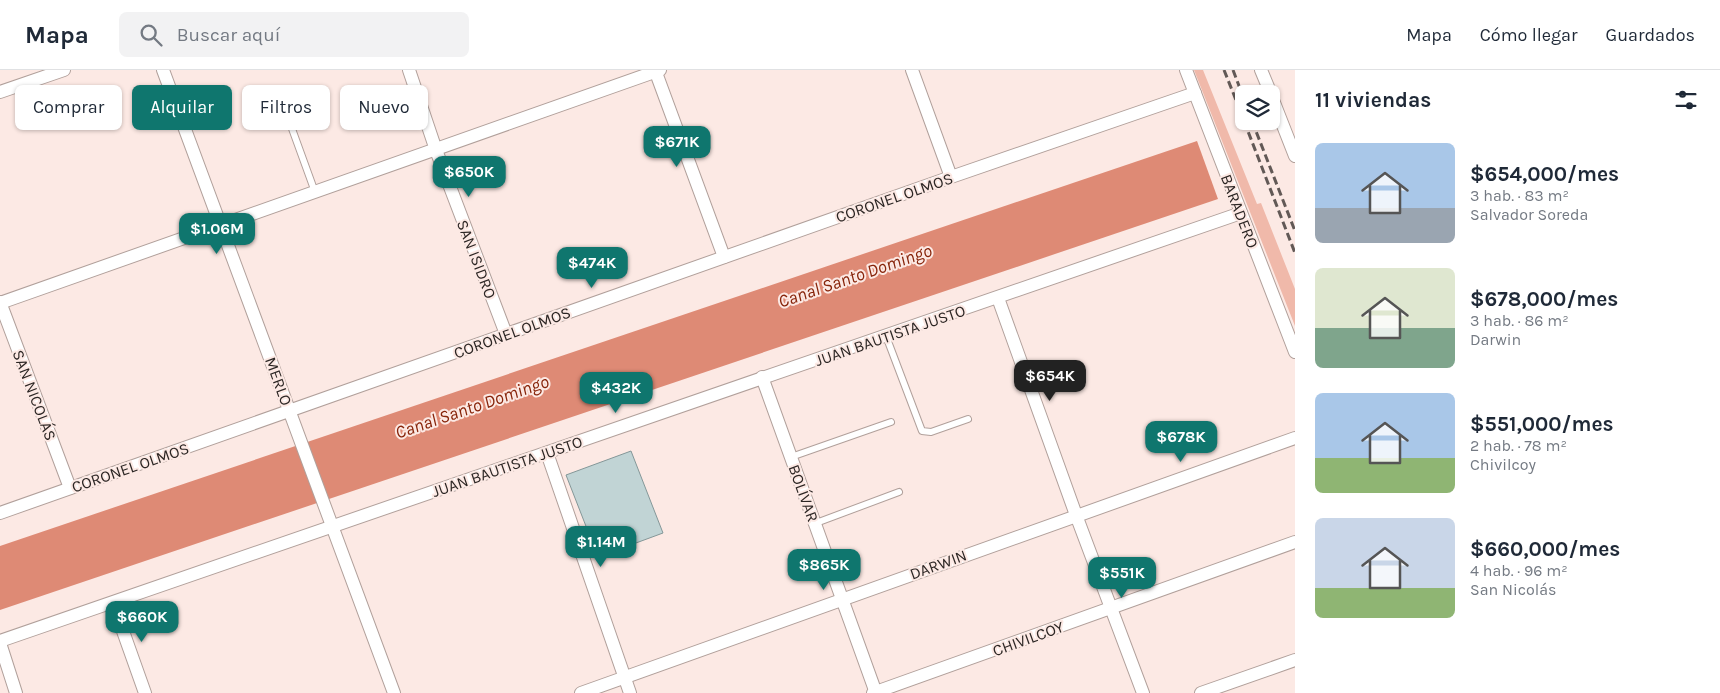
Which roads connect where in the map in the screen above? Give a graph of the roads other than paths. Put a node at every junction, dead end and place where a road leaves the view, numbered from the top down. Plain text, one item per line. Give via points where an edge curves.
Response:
1 (64, 70) edge
2 (163, 70) edge
3 (408, 70) edge
4 (657, 70) edge
5 (912, 70) edge
6 (1186, 70) edge
7 (1261, 70) edge
8 (1267, 85) edge
9 (0, 92) edge
10 (1195, 93) junction
11 (1280, 118) edge
12 (292, 130) edge
13 (436, 150) junction
14 (1295, 156) edge
15 (951, 177) junction
16 (315, 192) junction
17 (1241, 213) junction
18 (221, 225) junction
19 (724, 257) junction
20 (998, 298) junction
21 (0, 303) edge
22 (506, 334) junction
23 (886, 336) junction
24 (1295, 352) edge
25 (762, 378) junction
26 (290, 411) junction
27 (968, 419) dead end
28 (891, 422) dead end
29 (1295, 438) edge
30 (547, 453) junction
31 (791, 457) junction
32 (70, 488) junction
33 (900, 492) dead end
34 (0, 513) edge
35 (1076, 515) junction
36 (816, 523) junction
37 (332, 527) junction
38 (1295, 542) edge
39 (842, 599) junction
40 (113, 603) junction
41 (1111, 608) junction
42 (0, 642) edge
43 (1295, 660) edge
44 (624, 678) junction
45 (16, 693) edge
46 (145, 693) edge
47 (394, 693) edge
48 (581, 693) edge
49 (630, 693) edge
50 (875, 693) edge
51 (1143, 693) edge
52 (1201, 693) edge

1 - 9 street
2 - 18 street, MERLO
3 - 13 street, SAN ISIDRO
4 - 13 street
4 - 19 street
5 - 15 street
6 - 10 street, BARADERO
7 - 8 street
10 - 15 street, CORONEL OLMOS
10 - 17 street, BARADERO
11 - 14 street
12 - 16 lane
13 - 16 street
13 - 22 street, SAN ISIDRO
15 - 19 street, CORONEL OLMOS
16 - 18 street
17 - 20 street, JUAN BAUTISTA JUSTO
17 - 24 street, BARADERO
18 - 21 street
18 - 26 street, MERLO
19 - 22 street, CORONEL OLMOS
20 - 23 street, JUAN BAUTISTA JUSTO
20 - 35 street
21 - 32 street, SAN NICOLÁS
22 - 26 street, CORONEL OLMOS
23 - 25 street, JUAN BAUTISTA JUSTO
23 - 27 lane via 922,431 931,432
25 - 30 street, JUAN BAUTISTA JUSTO
25 - 31 street, BOLÍVAR
26 - 32 street, CORONEL OLMOS
26 - 37 street, MERLO
28 - 31 lane
29 - 35 street, DARWIN
30 - 37 street, JUAN BAUTISTA JUSTO
30 - 44 street
31 - 36 street, BOLÍVAR
32 - 34 street, CORONEL OLMOS
33 - 36 lane
35 - 39 street, DARWIN
35 - 41 street
36 - 39 street, BOLÍVAR
37 - 40 street, JUAN BAUTISTA JUSTO
37 - 47 street, MERLO
38 - 41 street, CHIVILCOY
39 - 44 street, DARWIN
39 - 50 street, BOLÍVAR
40 - 42 street, JUAN BAUTISTA JUSTO
40 - 46 street
41 - 50 street, CHIVILCOY
41 - 51 street
42 - 45 street
43 - 52 street
44 - 48 street, DARWIN
44 - 49 street

